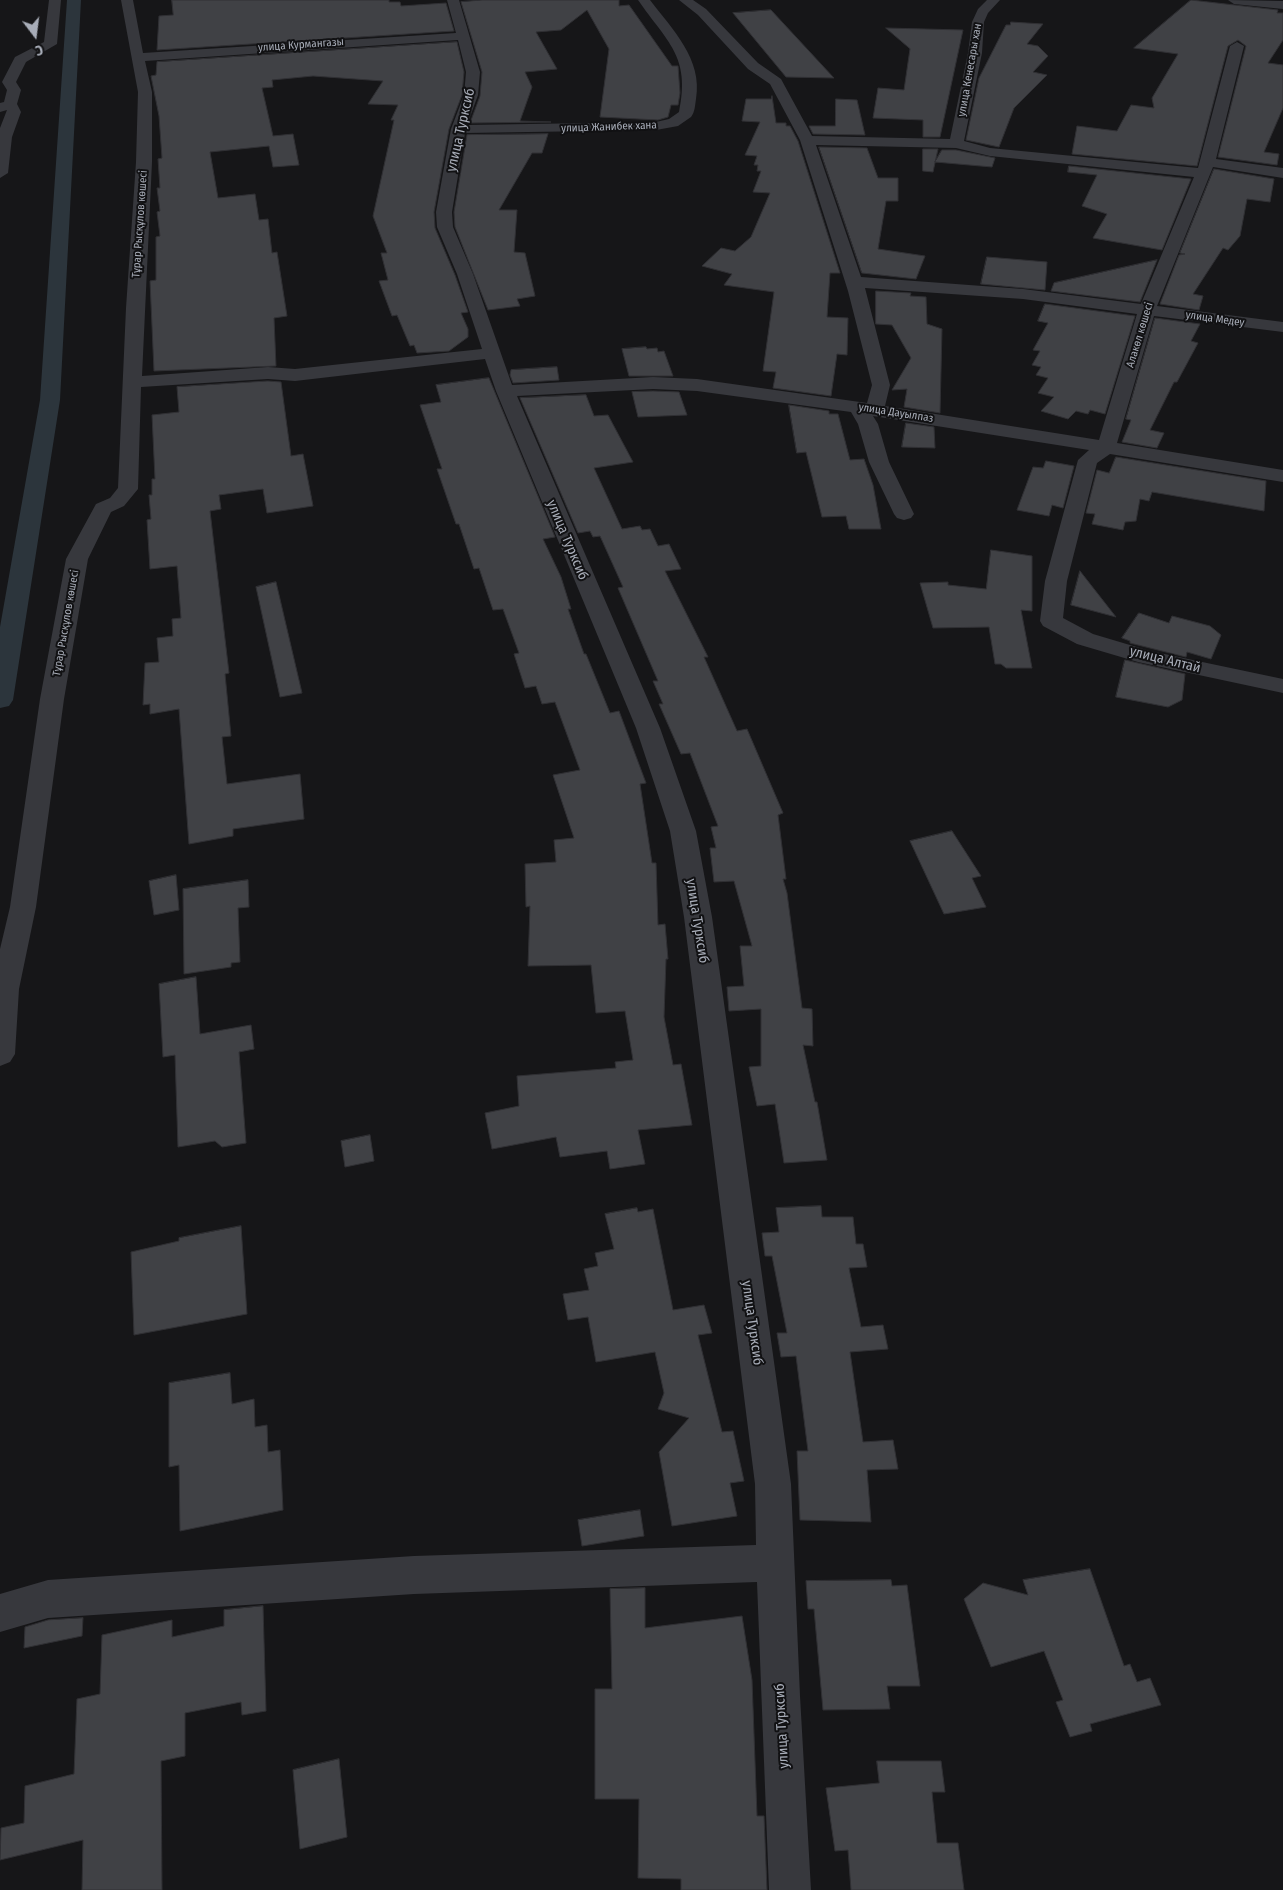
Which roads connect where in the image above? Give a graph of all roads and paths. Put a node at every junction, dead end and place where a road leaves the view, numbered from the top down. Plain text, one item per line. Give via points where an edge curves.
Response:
1 (55, 0) edge
2 (127, 0) edge
3 (453, 0) edge
4 (644, 0) edge
5 (685, 0) edge
6 (994, 0) edge
7 (1234, 0) edge
8 (1283, 5) edge
9 (464, 36) junction
10 (1237, 46) dead end
11 (138, 57) junction
12 (5, 106) edge
13 (458, 129) junction
14 (808, 140) junction
15 (956, 144) junction
16 (1205, 168) junction
17 (0, 173) edge
18 (1283, 173) edge
19 (853, 282) junction
20 (1146, 310) junction
21 (1283, 327) edge
22 (493, 353) junction
23 (133, 382) junction
24 (506, 391) junction
25 (866, 409) junction
26 (1106, 448) junction
27 (1283, 476) edge
28 (904, 514) dead end
29 (1283, 686) edge
30 (0, 1054) edge
31 (776, 1563) junction
32 (0, 1613) edge
33 (790, 1890) edge

1 - 12 street via 50,44 20,60 9,82 14,90
2 - 11 street, Тұрар Рысқұлов көшесі
3 - 9 street, улица Турксиб
4 - 13 street, улица Жанибек хана via 682,50 691,72 686,114 673,123 656,126
5 - 14 street via 702,12 753,66 776,82
6 - 15 street, улица Кенесары хан via 982,12 978,22 975,53
7 - 8 street
9 - 11 street, улица Курмангазы
9 - 13 street, улица Турксиб via 473,72 471,94
10 - 16 street, Алакөл көшесі
11 - 23 street, Тұрар Рысқұлов көшесі via 145,92 144,162
12 - 17 street via 14,109 1,149
13 - 22 street, улица Турксиб via 444,212 445,227
14 - 15 street
14 - 19 street
15 - 16 street via 990,152
16 - 18 street
16 - 20 street, Алакөл көшесі
19 - 20 street, улица Медеу via 1023,294
19 - 25 street via 881,385
20 - 21 street, улица Медеу
20 - 26 street, Алакөл көшесі
22 - 23 street via 295,375
22 - 24 street, улица Турксиб
23 - 30 street, Тұрар Рысқұлов көшесі via 128,489 118,502 103,508 77,559 52,699 23,907 5,990
24 - 25 street, улица Дауылпаз via 653,383
24 - 31 street, улица Турксиб via 648,728 683,831 699,927 772,1474
25 - 26 street, улица Дауылпаз
25 - 28 street via 878,462
26 - 27 street, улица Дауылпаз
26 - 29 street, улица Алтай via 1088,460 1056,581 1051,621 1085,640
31 - 32 street via 414,1574 48,1599
31 - 33 street, улица Турксиб

